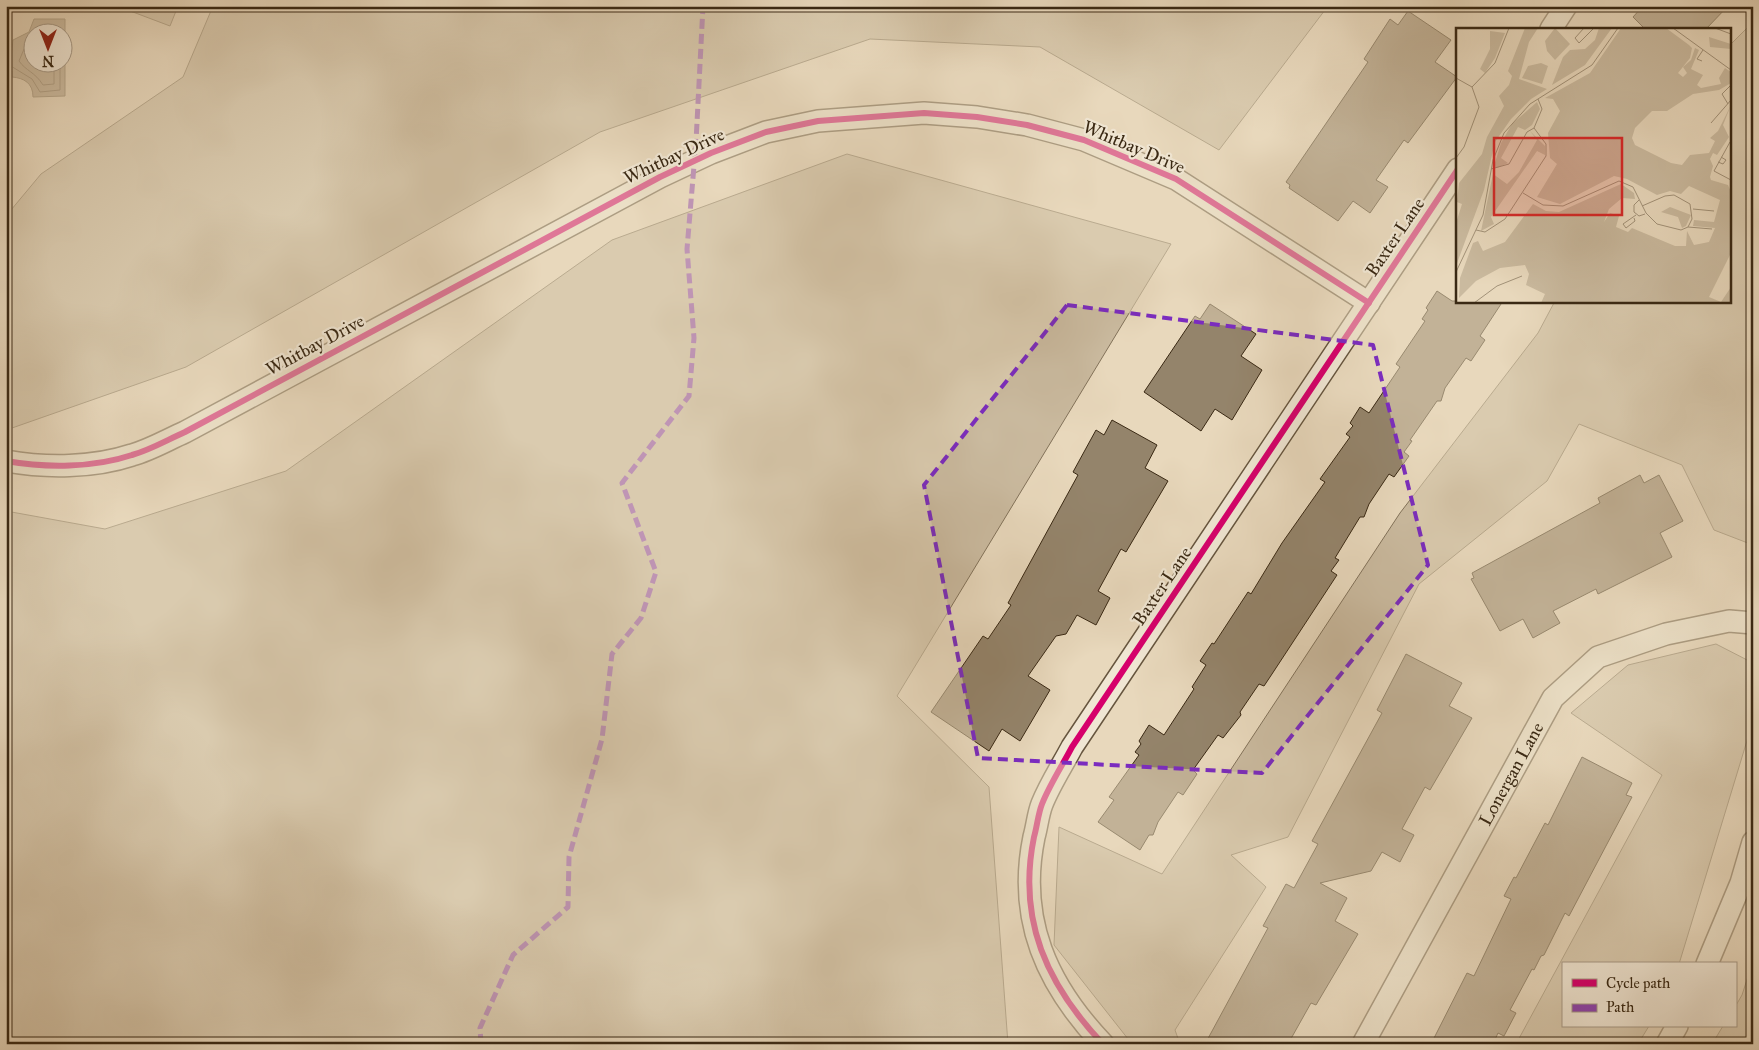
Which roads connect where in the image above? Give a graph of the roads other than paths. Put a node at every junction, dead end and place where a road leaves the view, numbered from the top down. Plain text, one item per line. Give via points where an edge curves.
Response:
1 (1566, 6) edge
2 (1553, 28) edge
3 (1456, 172) edge
4 (1369, 303) junction
5 (6, 461) edge
6 (1753, 623) edge
7 (1753, 842) edge
8 (1708, 962) edge
9 (1676, 1028) edge
10 (1104, 1044) edge
11 (1364, 1044) edge
12 (1667, 1044) edge

1 - 2 street
3 - 4 street, Baxter Lane
4 - 5 street, Whitbay Drive via 1176,179 1084,140 1027,125 977,117 924,114 818,121 766,132 660,176 184,432 132,456 82,464 35,466
4 - 10 street, Baxter Lane via 1072,747 1041,805 1031,854 1028,892 1036,937 1051,975 1069,1005
6 - 11 street, Lonergan Lane via 1729,621 1666,634 1598,658 1553,698
7 - 8 street via 1741,883
9 - 12 street

